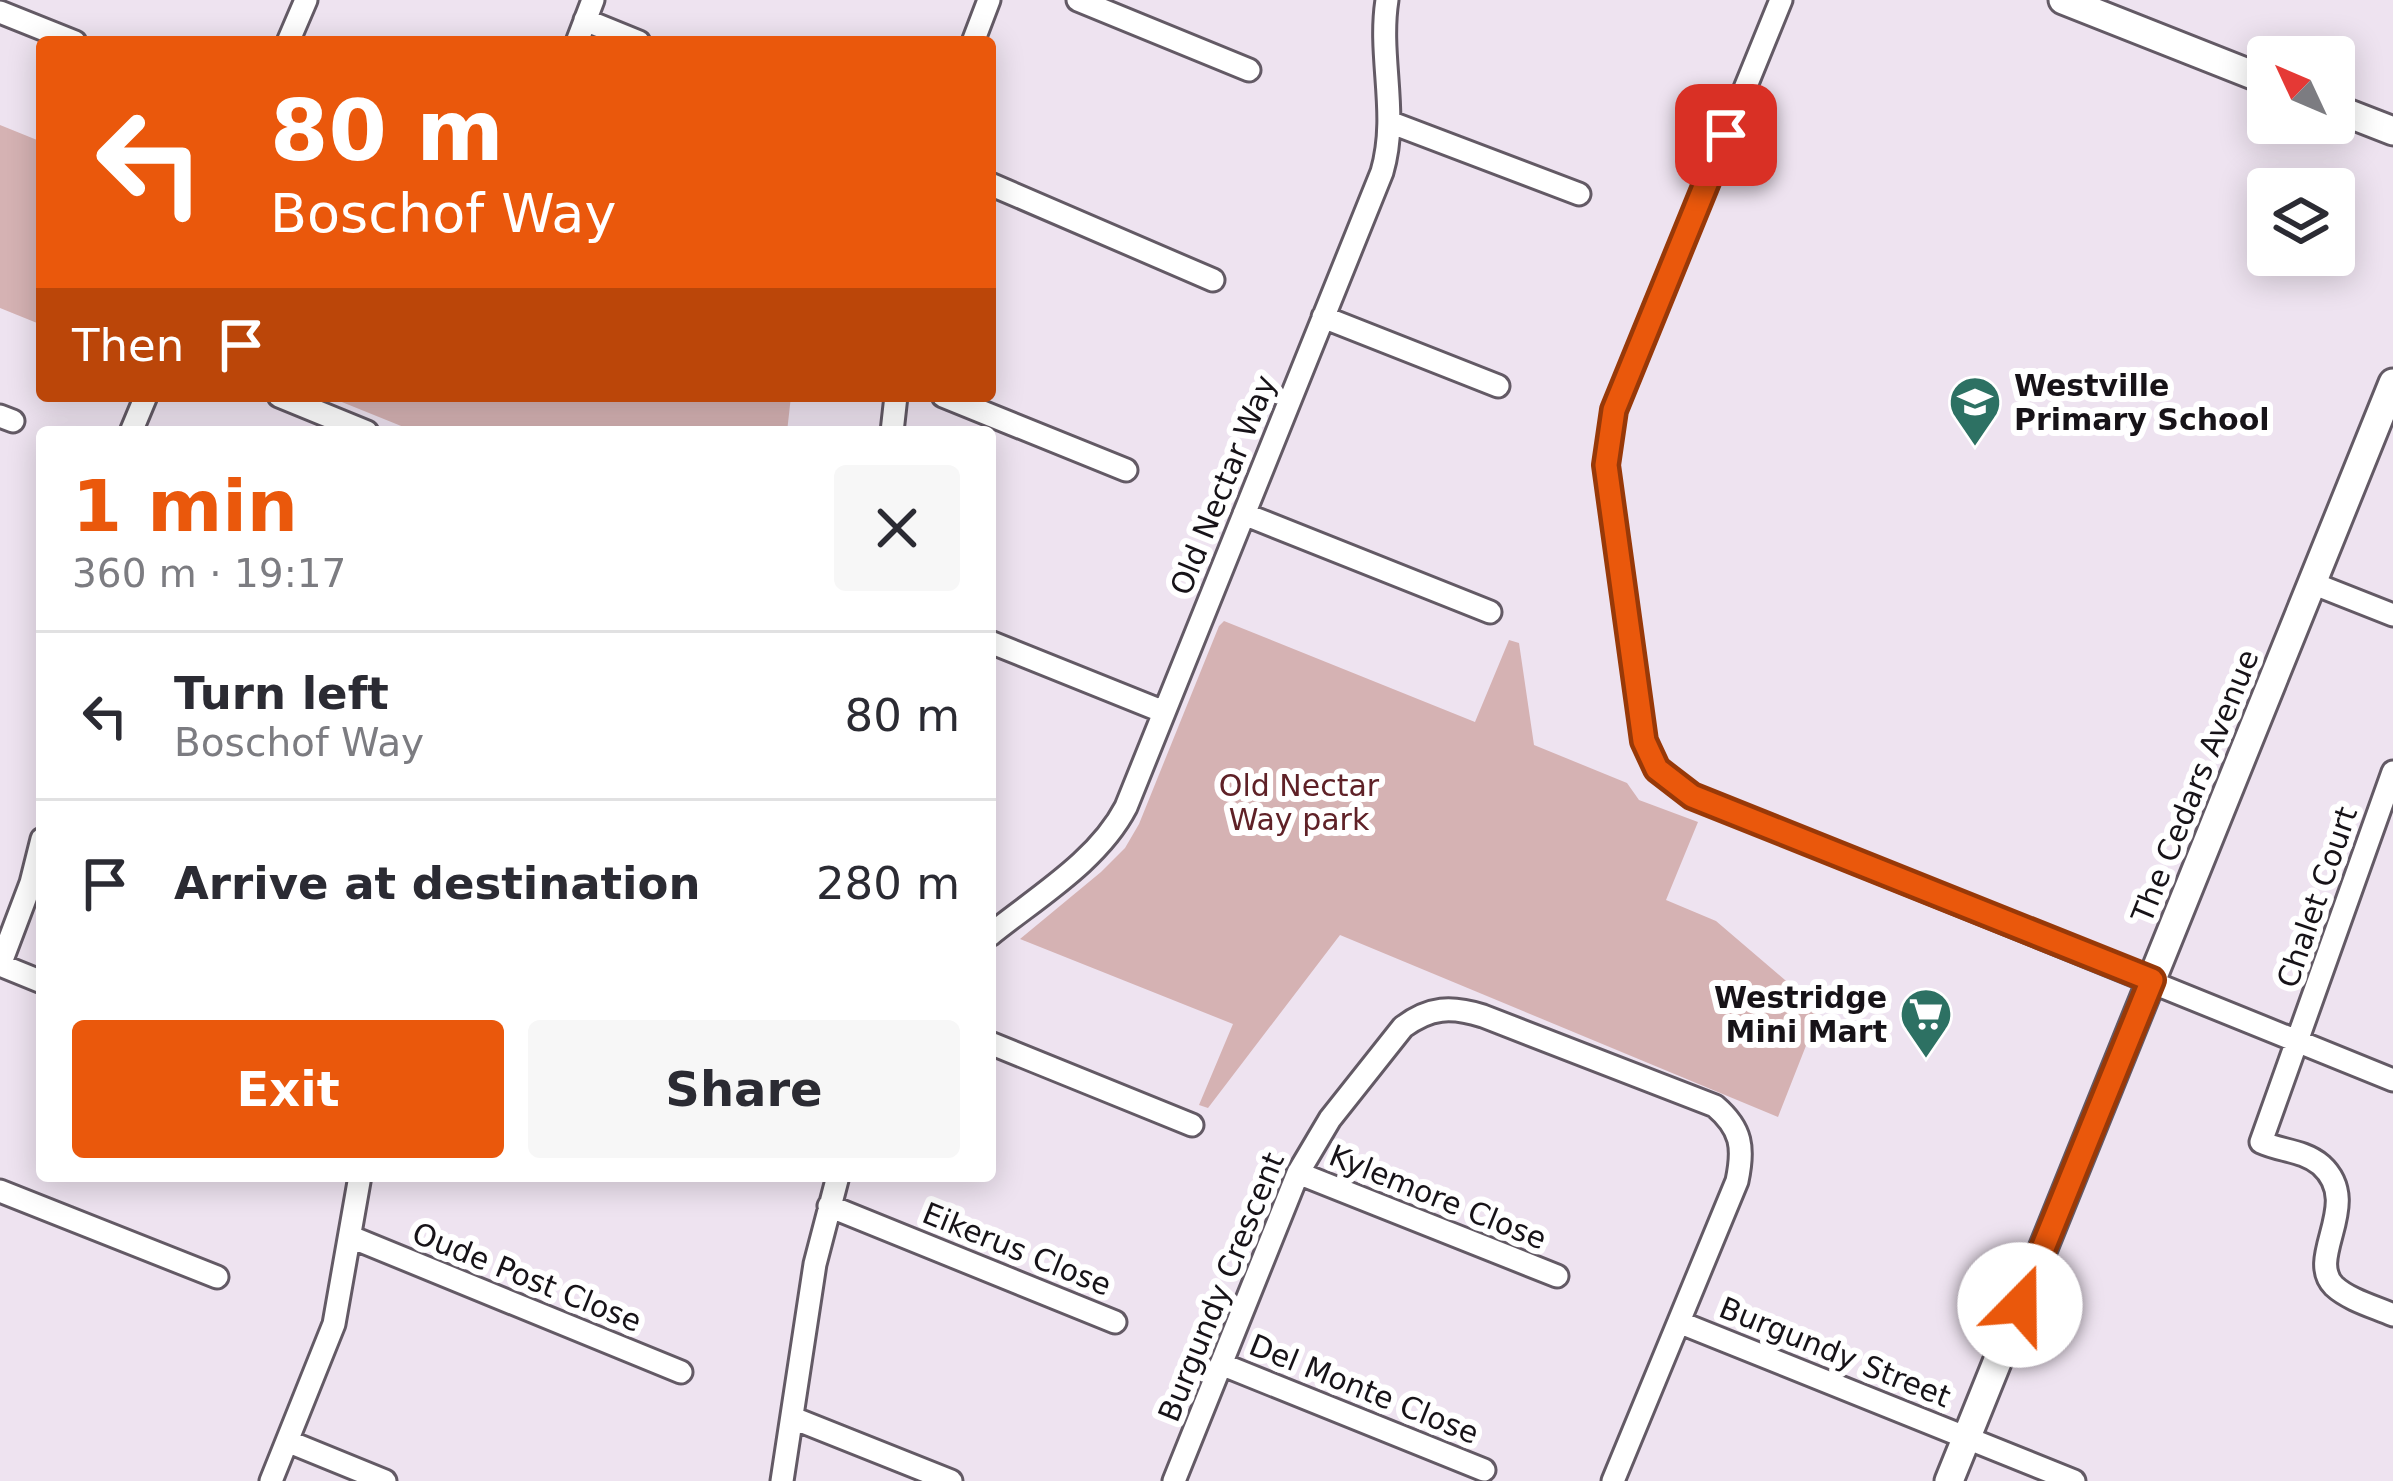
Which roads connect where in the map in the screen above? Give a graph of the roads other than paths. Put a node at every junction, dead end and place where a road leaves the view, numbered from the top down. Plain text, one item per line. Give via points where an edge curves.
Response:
1 (305, 0) edge
2 (989, 0) edge
3 (1078, 0) edge
4 (1387, 0) edge
5 (1781, 0) edge
6 (2063, 0) edge
7 (2112, 8) edge
8 (589, 10) edge
9 (0, 12) edge
10 (60, 36) edge
11 (291, 36) edge
12 (630, 36) edge
13 (975, 36) edge
14 (1249, 70) dead end
15 (2247, 71) edge
16 (2355, 116) edge
17 (1392, 123) junction
18 (2393, 131) edge
19 (996, 187) edge
20 (1579, 194) dead end
21 (1214, 280) dead end
22 (1323, 317) junction
23 (2393, 382) edge
24 (1498, 386) dead end
25 (293, 402) edge
26 (958, 402) edge
27 (352, 426) edge
28 (1126, 470) dead end
29 (1244, 514) junction
30 (2312, 583) junction
31 (1490, 612) dead end
32 (2393, 615) edge
33 (996, 644) edge
34 (1164, 712) junction
35 (2393, 772) edge
36 (36, 865) edge
37 (996, 929) edge
38 (0, 965) edge
39 (36, 980) edge
40 (2152, 980) junction
41 (2300, 1042) junction
42 (996, 1045) edge
43 (2393, 1080) edge
44 (1192, 1125) dead end
45 (1298, 1173) junction
46 (359, 1182) edge
47 (836, 1182) edge
48 (0, 1192) edge
49 (829, 1206) junction
50 (351, 1237) junction
51 (217, 1276) dead end
52 (1556, 1276) dead end
53 (2393, 1315) edge
54 (1115, 1322) dead end
55 (1681, 1323) junction
56 (1221, 1364) junction
57 (681, 1372) dead end
58 (793, 1418) junction
59 (1966, 1437) junction
60 (287, 1441) junction
61 (1484, 1470) dead end
62 (271, 1481) edge
63 (385, 1481) edge
64 (782, 1481) edge
65 (951, 1481) edge
66 (1174, 1481) edge
67 (1613, 1481) edge
68 (1949, 1481) edge
69 (2074, 1481) edge

1 - 11 street
2 - 13 street
3 - 14 street
4 - 17 street, Old Nectar Way via 1382,31
5 - 40 street via 1607,436 1644,741 1657,769 1692,796
6 - 7 street
7 - 15 street
8 - 12 street
9 - 10 street
16 - 18 street
17 - 20 street
17 - 22 street, Old Nectar Way via 1382,172
19 - 21 street
22 - 24 street
22 - 29 street, Old Nectar Way
23 - 30 street, The Cedars Avenue
25 - 27 street
26 - 28 street
29 - 31 street
29 - 34 street, Old Nectar Way
30 - 32 street
30 - 40 street, The Cedars Avenue
33 - 34 street
34 - 37 street, Old Nectar Way via 1107,838
35 - 41 street, Chalet Court
36 - 38 street
38 - 39 street
40 - 41 street
40 - 59 street, The Cedars Avenue
41 - 43 street
41 - 53 street, Chalet Court via 2261,1142 2299,1152 2336,1182 2324,1268 2343,1292
42 - 44 street
45 - 52 street, Kylemore Close
45 - 55 street, Burgundy Crescent via 1403,1027 1442,1008 1483,1016 1715,1106 1734,1122 1744,1151
45 - 56 street, Burgundy Crescent
46 - 50 street
47 - 49 street
48 - 51 street
49 - 54 street, Eikerus Close
49 - 58 street
50 - 57 street, Oude Post Close
50 - 60 street via 334,1324
55 - 59 street, Burgundy Street
55 - 67 street, Burgundy Crescent
56 - 61 street, Del Monte Close
56 - 66 street, Burgundy Crescent
58 - 64 street
58 - 65 street
59 - 68 street, The Cedars Avenue
59 - 69 street, Burgundy Street
60 - 62 street
60 - 63 street

